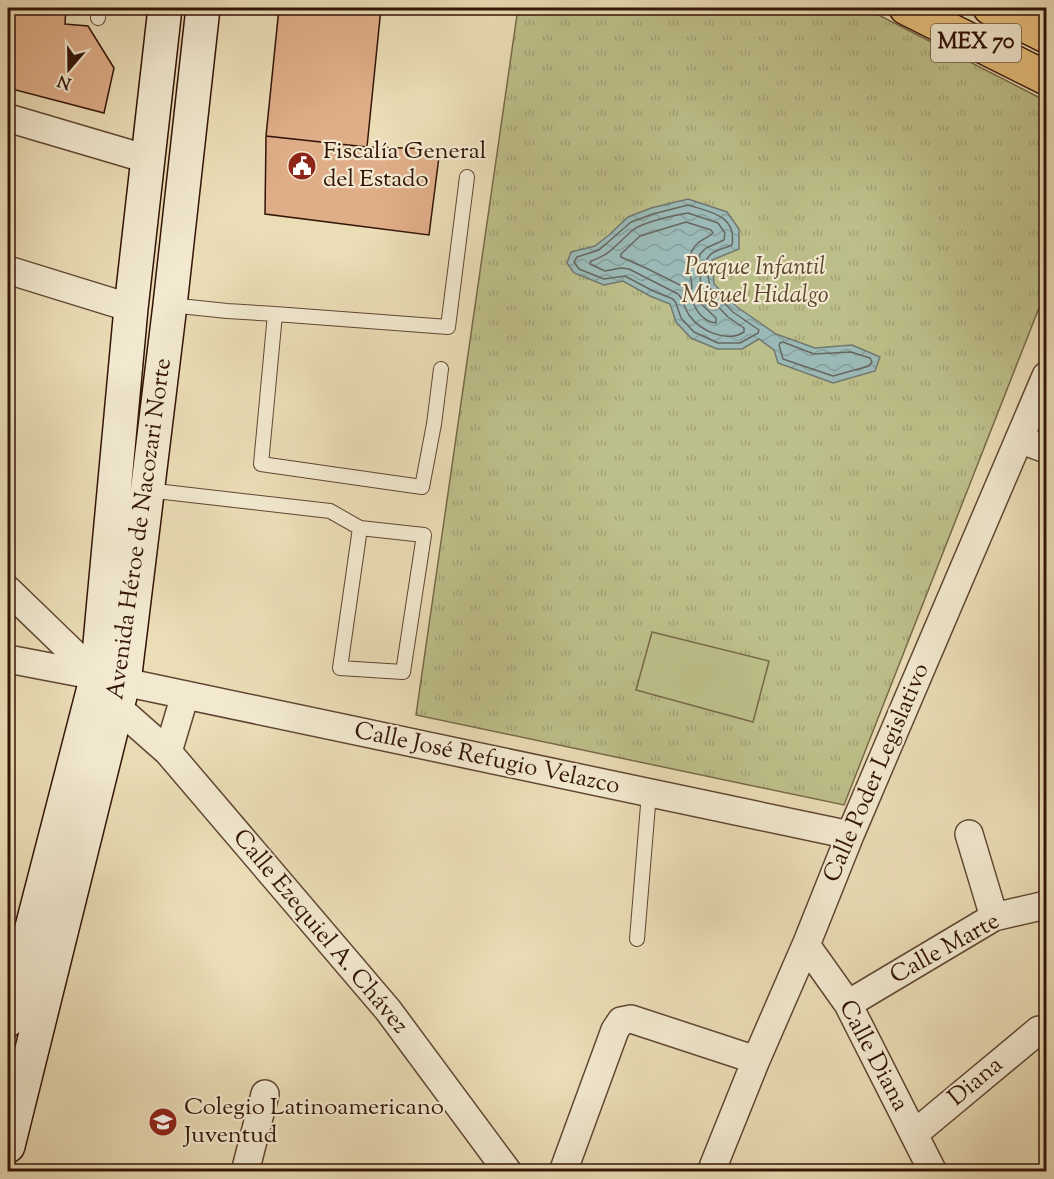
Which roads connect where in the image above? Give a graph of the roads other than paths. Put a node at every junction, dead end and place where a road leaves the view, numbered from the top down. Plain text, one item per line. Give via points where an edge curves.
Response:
1 (165, 8) edge
2 (203, 8) edge
3 (906, 8) edge
4 (990, 8) edge
5 (1047, 36) edge
6 (1047, 78) edge
7 (8, 118) edge
8 (147, 159) junction
9 (467, 177) dead end
10 (8, 270) edge
11 (170, 305) junction
12 (131, 308) junction
13 (275, 314) junction
14 (441, 369) dead end
15 (1046, 380) edge
16 (1019, 439) junction
17 (1047, 449) edge
18 (147, 490) junction
19 (360, 528) junction
20 (8, 590) edge
21 (8, 659) edge
22 (113, 688) junction
23 (185, 695) junction
24 (168, 752) junction
25 (649, 793) junction
26 (969, 834) dead end
27 (850, 835) junction
28 (1047, 905) edge
29 (994, 917) junction
30 (637, 939) dead end
31 (806, 945) junction
32 (848, 1004) junction
33 (8, 1020) edge
34 (1039, 1030) dead end
35 (756, 1060) junction
36 (265, 1094) dead end
37 (914, 1134) junction
38 (8, 1146) edge
39 (246, 1172) edge
40 (508, 1172) edge
41 (563, 1172) edge
42 (711, 1172) edge
43 (933, 1172) edge

1 - 8 main road, Avenida Héroe de Nacozari Norte
2 - 11 main road, Avenida Héroe de Nacozari Norte
3 - 6 main road, MEX 70
4 - 5 main road, MEX 70
7 - 8 street
8 - 12 main road, Avenida Héroe de Nacozari Norte
9 - 13 lane via 448,327
10 - 12 street
11 - 13 lane
11 - 18 main road, Avenida Héroe de Nacozari Norte
12 - 22 main road, Avenida Héroe de Nacozari Norte
13 - 14 lane via 261,464 422,487
15 - 16 street, Calle Poder Legislativo
16 - 17 street
16 - 27 street, Calle Poder Legislativo
18 - 19 lane via 330,511
18 - 22 main road, Avenida Héroe de Nacozari Norte
19 - 19 lane via 340,668 403,672 424,536
20 - 22 street, Calle Ezequiel A. Chávez
21 - 22 street, Calle José Refugio Velazco
22 - 23 street, Calle José Refugio Velazco
22 - 24 street, Calle Ezequiel A. Chávez
22 - 33 main road, Avenida Héroe de Nacozari Norte
22 - 38 main road, Avenida Héroe de Nacozari Norte
23 - 24 street
23 - 25 street, Calle José Refugio Velazco
24 - 40 street, Calle Ezequiel A. Chávez via 388,1010
25 - 27 street, Calle José Refugio Velazco
25 - 30 lane
26 - 29 street
27 - 31 street, Calle Poder Legislativo
28 - 29 street, Calle Marte
29 - 32 street, Calle Marte
31 - 32 street, Calle Diana
31 - 35 street, Calle Poder Legislativo
32 - 37 street, Calle Diana
34 - 37 street, Diana
35 - 41 street via 632,1019 621,1021
35 - 42 street, Calle Poder Legislativo
36 - 39 street
37 - 43 street, Calle Diana

